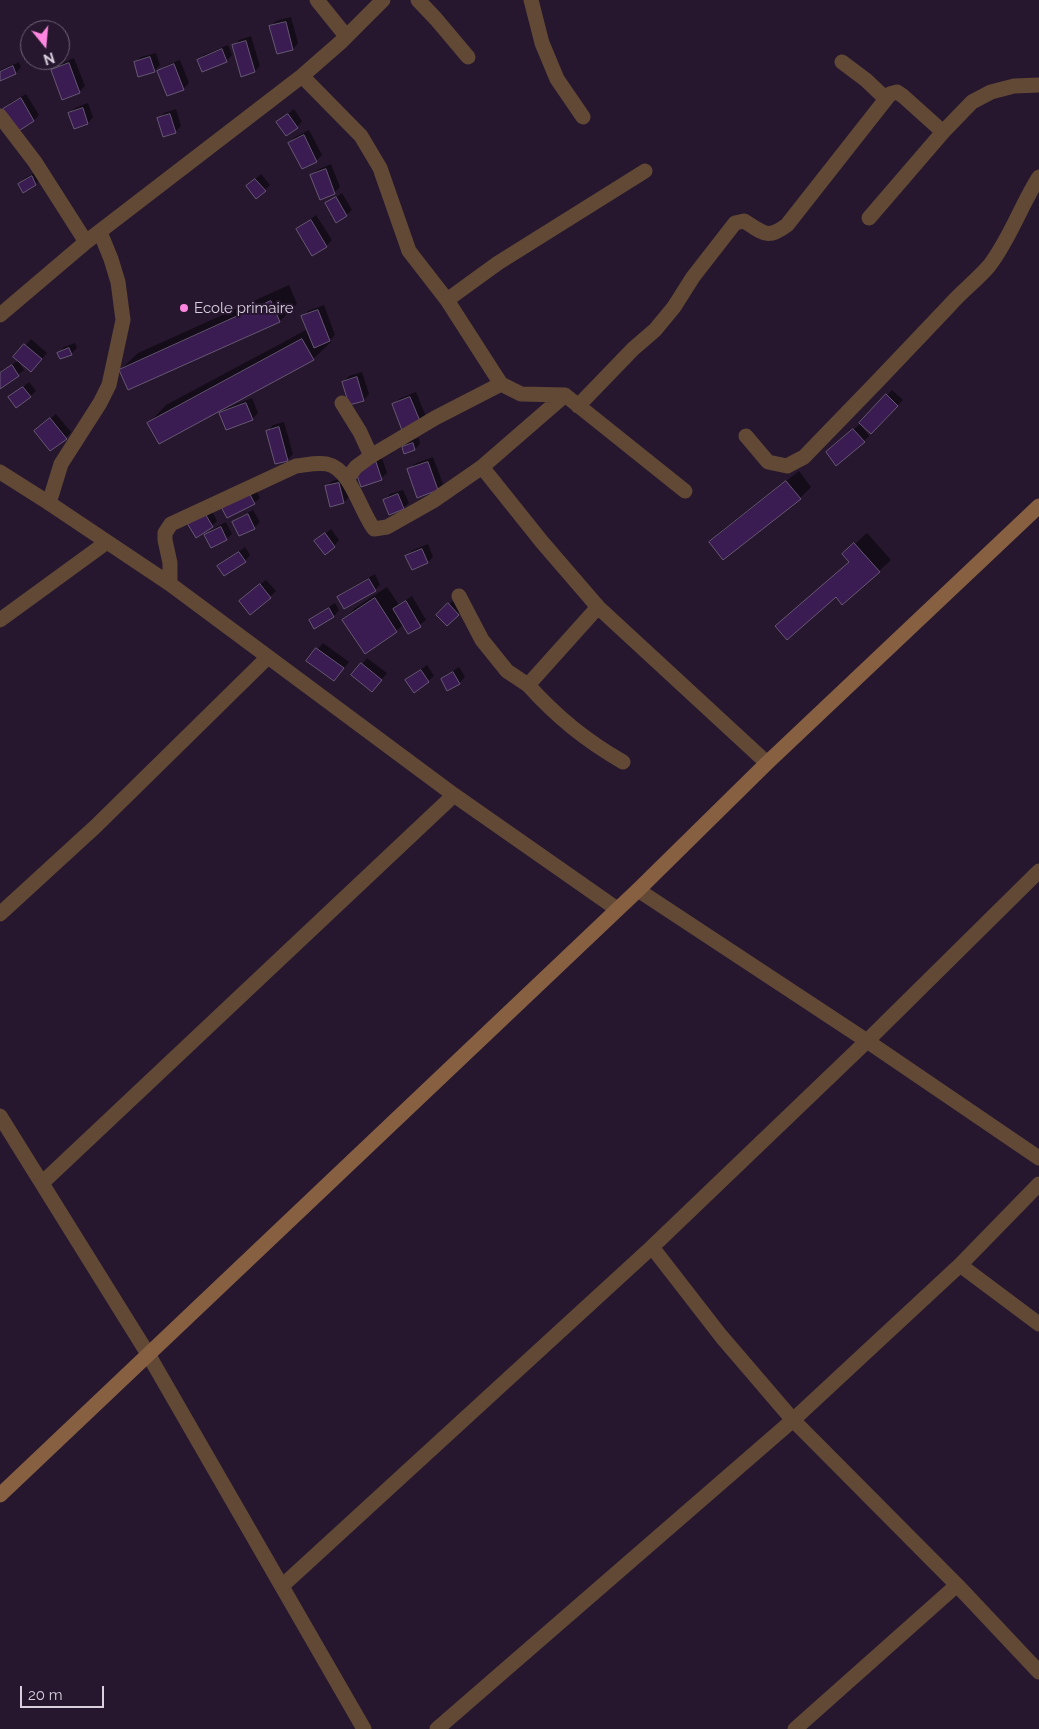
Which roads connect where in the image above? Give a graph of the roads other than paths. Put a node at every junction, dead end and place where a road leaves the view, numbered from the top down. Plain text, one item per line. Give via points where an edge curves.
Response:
1 (317, 0) edge
2 (383, 0) edge
3 (418, 0) edge
4 (531, 0) edge
5 (346, 36) junction
6 (468, 57) dead end
7 (842, 62) dead end
8 (302, 76) junction
9 (1039, 85) edge
10 (886, 99) junction
11 (0, 116) edge
12 (582, 117) dead end
13 (942, 132) junction
14 (645, 171) dead end
15 (1039, 176) edge
16 (870, 218) dead end
17 (100, 232) junction
18 (86, 242) junction
19 (447, 300) junction
20 (0, 314) edge
21 (502, 384) junction
22 (565, 395) junction
23 (342, 403) dead end
24 (578, 406) junction
25 (746, 436) dead end
26 (371, 456) junction
27 (482, 467) junction
28 (0, 472) edge
29 (348, 479) junction
30 (684, 491) dead end
31 (49, 503) junction
32 (1039, 506) edge
33 (107, 542) junction
34 (170, 584) junction
35 (459, 596) dead end
36 (598, 607) junction
37 (0, 620) edge
38 (268, 657) junction
39 (528, 685) junction
40 (623, 762) dead end
41 (767, 762) junction
42 (454, 795) junction
43 (1039, 871) edge
44 (638, 890) junction
45 (617, 909) junction
46 (0, 914) edge
47 (868, 1041) junction
48 (0, 1116) edge
49 (1039, 1158) edge
50 (42, 1183) junction
51 (1039, 1184) edge
52 (652, 1247) junction
53 (960, 1265) junction
54 (1039, 1324) edge
55 (148, 1354) junction
56 (794, 1420) junction
57 (0, 1495) edge
58 (957, 1585) junction
59 (282, 1586) junction
60 (1039, 1672) edge
61 (364, 1729) edge
62 (437, 1729) edge
63 (795, 1729) edge

1 - 5 street
2 - 5 street
3 - 6 street
4 - 12 street via 542,44 557,79
5 - 8 street
7 - 10 street
8 - 17 street
8 - 19 street via 361,136 380,168 409,251
9 - 13 street via 1014,86 990,92 972,102
10 - 13 street via 896,92 903,96
10 - 24 street via 787,225 775,234 766,234 744,221 735,223 655,330
11 - 18 street via 35,162
13 - 16 street
14 - 19 street via 498,263
15 - 25 street via 1007,238 988,266 804,457 788,466 768,462
17 - 18 street
17 - 31 street via 118,282 123,320 109,385 61,464
18 - 20 street
19 - 21 street
21 - 22 street via 521,394
21 - 26 street
22 - 24 street
22 - 27 street
23 - 26 street
24 - 30 street
26 - 29 street via 356,467
27 - 29 street via 387,527 374,529
27 - 36 street
28 - 31 street
29 - 34 street via 339,469 328,464 296,466 171,524 165,533
31 - 33 street
32 - 41 street
33 - 34 street
33 - 37 street
34 - 38 street
35 - 39 street via 482,640 508,671
36 - 39 street
36 - 41 street
38 - 42 street
38 - 46 street via 96,826
39 - 40 street via 576,731
41 - 44 street
42 - 45 street
42 - 50 street
43 - 47 street
44 - 45 street
44 - 47 street
45 - 55 street
47 - 49 street
47 - 52 street
48 - 50 street
50 - 55 street
51 - 53 street
52 - 56 street via 721,1336
52 - 59 street
53 - 54 street
53 - 56 street
55 - 57 street
55 - 59 street
56 - 58 street
56 - 62 street
58 - 60 street
58 - 63 street
59 - 61 street

